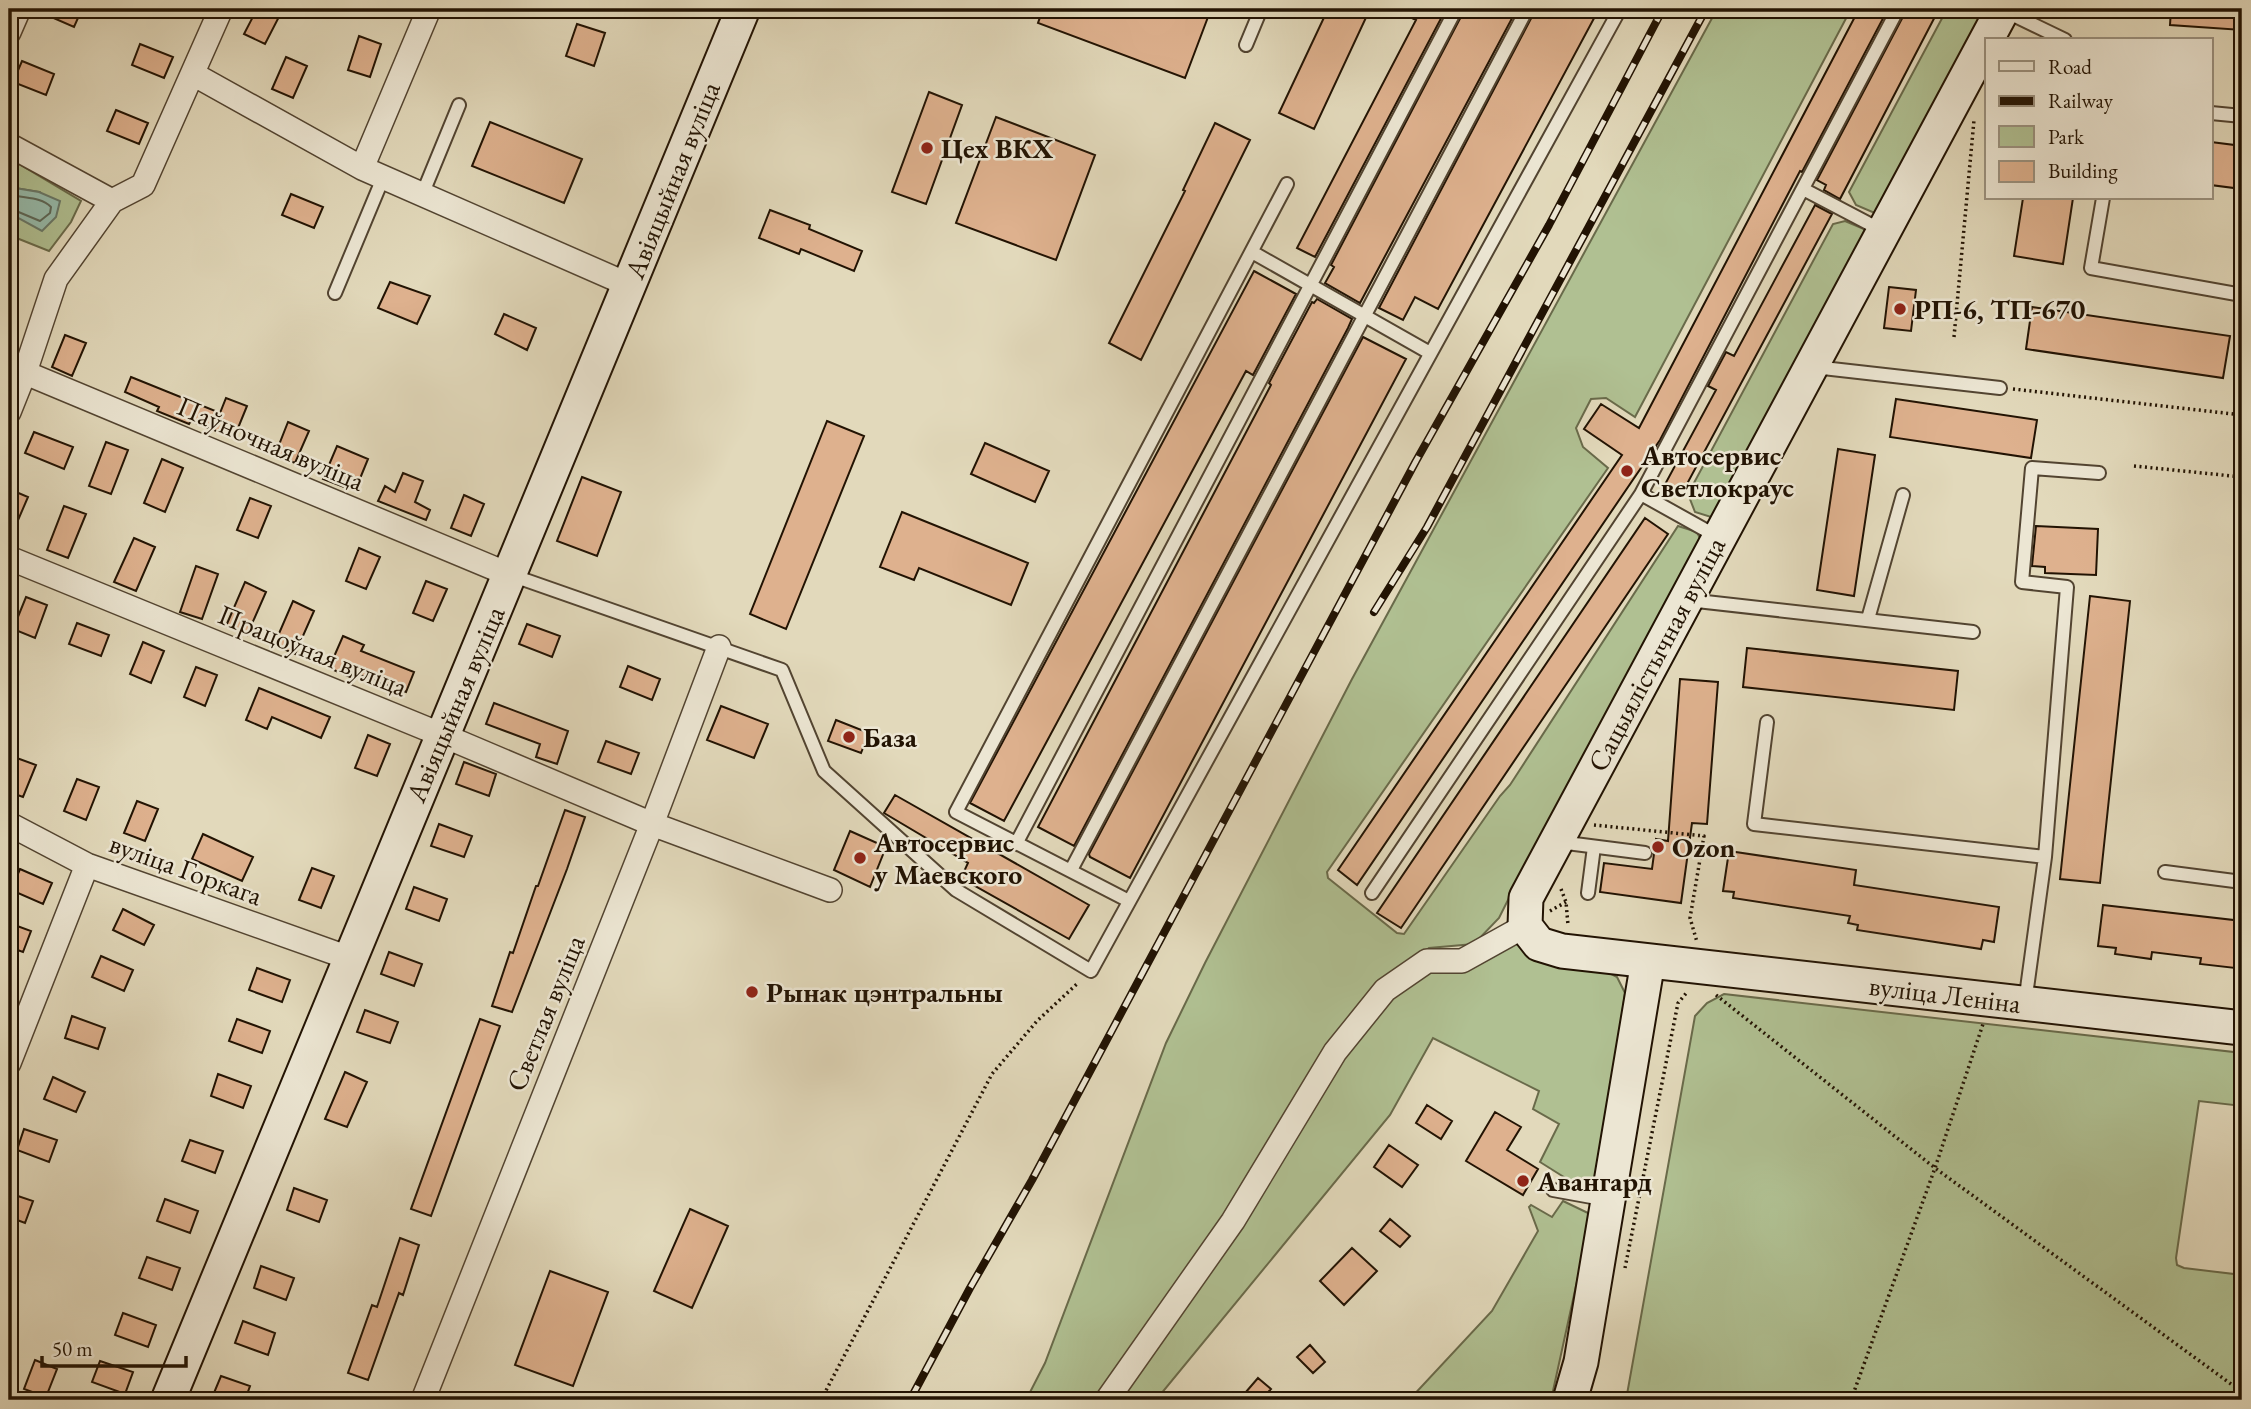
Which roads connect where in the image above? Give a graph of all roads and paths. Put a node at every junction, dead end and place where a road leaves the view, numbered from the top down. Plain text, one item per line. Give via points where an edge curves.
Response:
1 (19, 9) edge
2 (220, 9) edge
3 (429, 9) edge
4 (743, 9) edge
5 (1261, 9) edge
6 (1456, 9) edge
7 (1527, 9) edge
8 (1620, 9) edge
9 (1898, 9) edge
10 (2003, 9) edge
11 (9, 32) edge
12 (1987, 38) edge
13 (2061, 38) edge
14 (1985, 42) edge
15 (1246, 46) dead end
16 (193, 74) junction
17 (459, 104) dead end
18 (1974, 112) dead end
19 (2212, 113) edge
20 (2242, 116) edge
21 (9, 145) edge
22 (362, 168) junction
23 (383, 178) junction
24 (1287, 184) dead end
25 (1802, 189) junction
26 (422, 195) junction
27 (2103, 200) edge
28 (112, 201) junction
29 (1883, 231) junction
30 (1252, 252) junction
31 (629, 285) junction
32 (1310, 285) junction
33 (335, 293) dead end
34 (2242, 295) edge
35 (1365, 316) junction
36 (1955, 337) dead end
37 (1430, 353) junction
38 (1810, 366) junction
39 (17, 369) edge
40 (2000, 388) joint
41 (9, 412) edge
42 (2242, 415) edge
43 (2134, 466) dead end
44 (2099, 473) dead end
45 (2242, 477) edge
46 (1641, 494) junction
47 (1903, 495) dead end
48 (1718, 537) junction
49 (9, 558) edge
50 (510, 575) junction
51 (1684, 600) junction
52 (1868, 619) junction
53 (1973, 632) dead end
54 (719, 647) junction
55 (1767, 722) dead end
56 (442, 736) junction
57 (9, 824) edge
58 (652, 824) junction
59 (1594, 825) dead end
60 (1017, 842) junction
61 (1555, 842) junction
62 (1594, 846) junction
63 (1645, 853) dead end
64 (2045, 858) junction
65 (87, 865) junction
66 (1071, 870) junction
67 (2165, 872) dead end
68 (2242, 882) edge
69 (1560, 888) dead end
70 (830, 890) dead end
71 (1372, 893) dead end
72 (1588, 893) dead end
73 (1129, 901) junction
74 (1525, 926) junction
75 (1567, 928) dead end
76 (1700, 953) dead end
77 (349, 958) junction
78 (1648, 961) junction
79 (1091, 971) junction
80 (1691, 986) dead end
81 (1716, 995) dead end
82 (2025, 1003) junction
83 (1983, 1023) dead end
84 (2242, 1028) edge
85 (9, 1062) edge
86 (1935, 1168) junction
87 (1553, 1190) dead end
88 (1608, 1200) junction
89 (1625, 1268) dead end
90 (2242, 1392) edge
91 (168, 1400) edge
92 (423, 1400) edge
93 (821, 1400) edge
94 (1107, 1400) edge
95 (1570, 1400) edge
96 (1851, 1400) edge

1 - 11 street
2 - 16 street
3 - 22 street
4 - 31 street, Авіяцыйная вуліца
5 - 15 lane
6 - 32 lane
7 - 35 lane
8 - 37 lane
9 - 25 lane
10 - 12 street, Сацыялістычная вуліца
10 - 13 lane
14 - 29 street, Сацыялістычная вуліца
16 - 22 street
16 - 28 street via 143,185
17 - 26 lane
18 - 36 path
19 - 20 lane
21 - 28 street
22 - 23 street
23 - 26 street
23 - 33 lane
24 - 30 lane
25 - 29 lane
25 - 46 lane
26 - 31 street
27 - 34 lane via 2091,268
28 - 39 street via 56,279
29 - 38 street, Сацыялістычная вуліца
30 - 32 lane
30 - 60 lane via 956,811
31 - 50 street, Авіяцыйная вуліца
32 - 35 lane
32 - 60 lane
35 - 37 lane
35 - 66 lane
37 - 73 lane
38 - 40 lane
38 - 48 street, Сацыялістычная вуліца
39 - 41 street
39 - 50 street, Паўночная вуліца
40 - 42 path
43 - 45 path
44 - 64 lane via 2032,468 2022,582 2067,587
46 - 48 lane
46 - 71 lane
47 - 52 lane
48 - 51 street, Сацыялістычная вуліца
49 - 56 street, Працоўная вуліца
50 - 54 lane
50 - 56 street, Авіяцыйная вуліца
51 - 52 lane
51 - 61 street, Сацыялістычная вуліца
52 - 53 lane
54 - 58 street, Светлая вуліца
54 - 79 lane via 782,670 824,771 956,890
55 - 64 lane via 1754,824
56 - 58 street, Працоўная вуліца
56 - 77 street, Авіяцыйная вуліца
57 - 65 street, вуліца Горкага
58 - 70 street, Працоўная вуліца
58 - 92 street, Светлая вуліца
59 - 76 path via 1704,836 1690,918
60 - 66 lane
61 - 62 lane
61 - 74 street, Сацыялістычная вуліца via 1525,898
62 - 63 lane
62 - 72 lane
64 - 82 lane
65 - 77 street, вуліца Горкага
65 - 85 street
66 - 73 lane
67 - 68 lane
69 - 75 path
73 - 79 lane
74 - 78 street via 1539,944 1562,951
74 - 94 street via 1462,961 1427,961 1385,990 1335,1052 1233,1221
77 - 91 street, Авіяцыйная вуліца
78 - 82 street, вуліца Леніна
78 - 88 street
79 - 93 path via 1037,1021 992,1073
80 - 89 path via 1678,1003
81 - 86 path
82 - 84 street, вуліца Леніна
83 - 86 path
86 - 90 path
86 - 96 path
87 - 88 lane
88 - 95 street via 1581,1363

